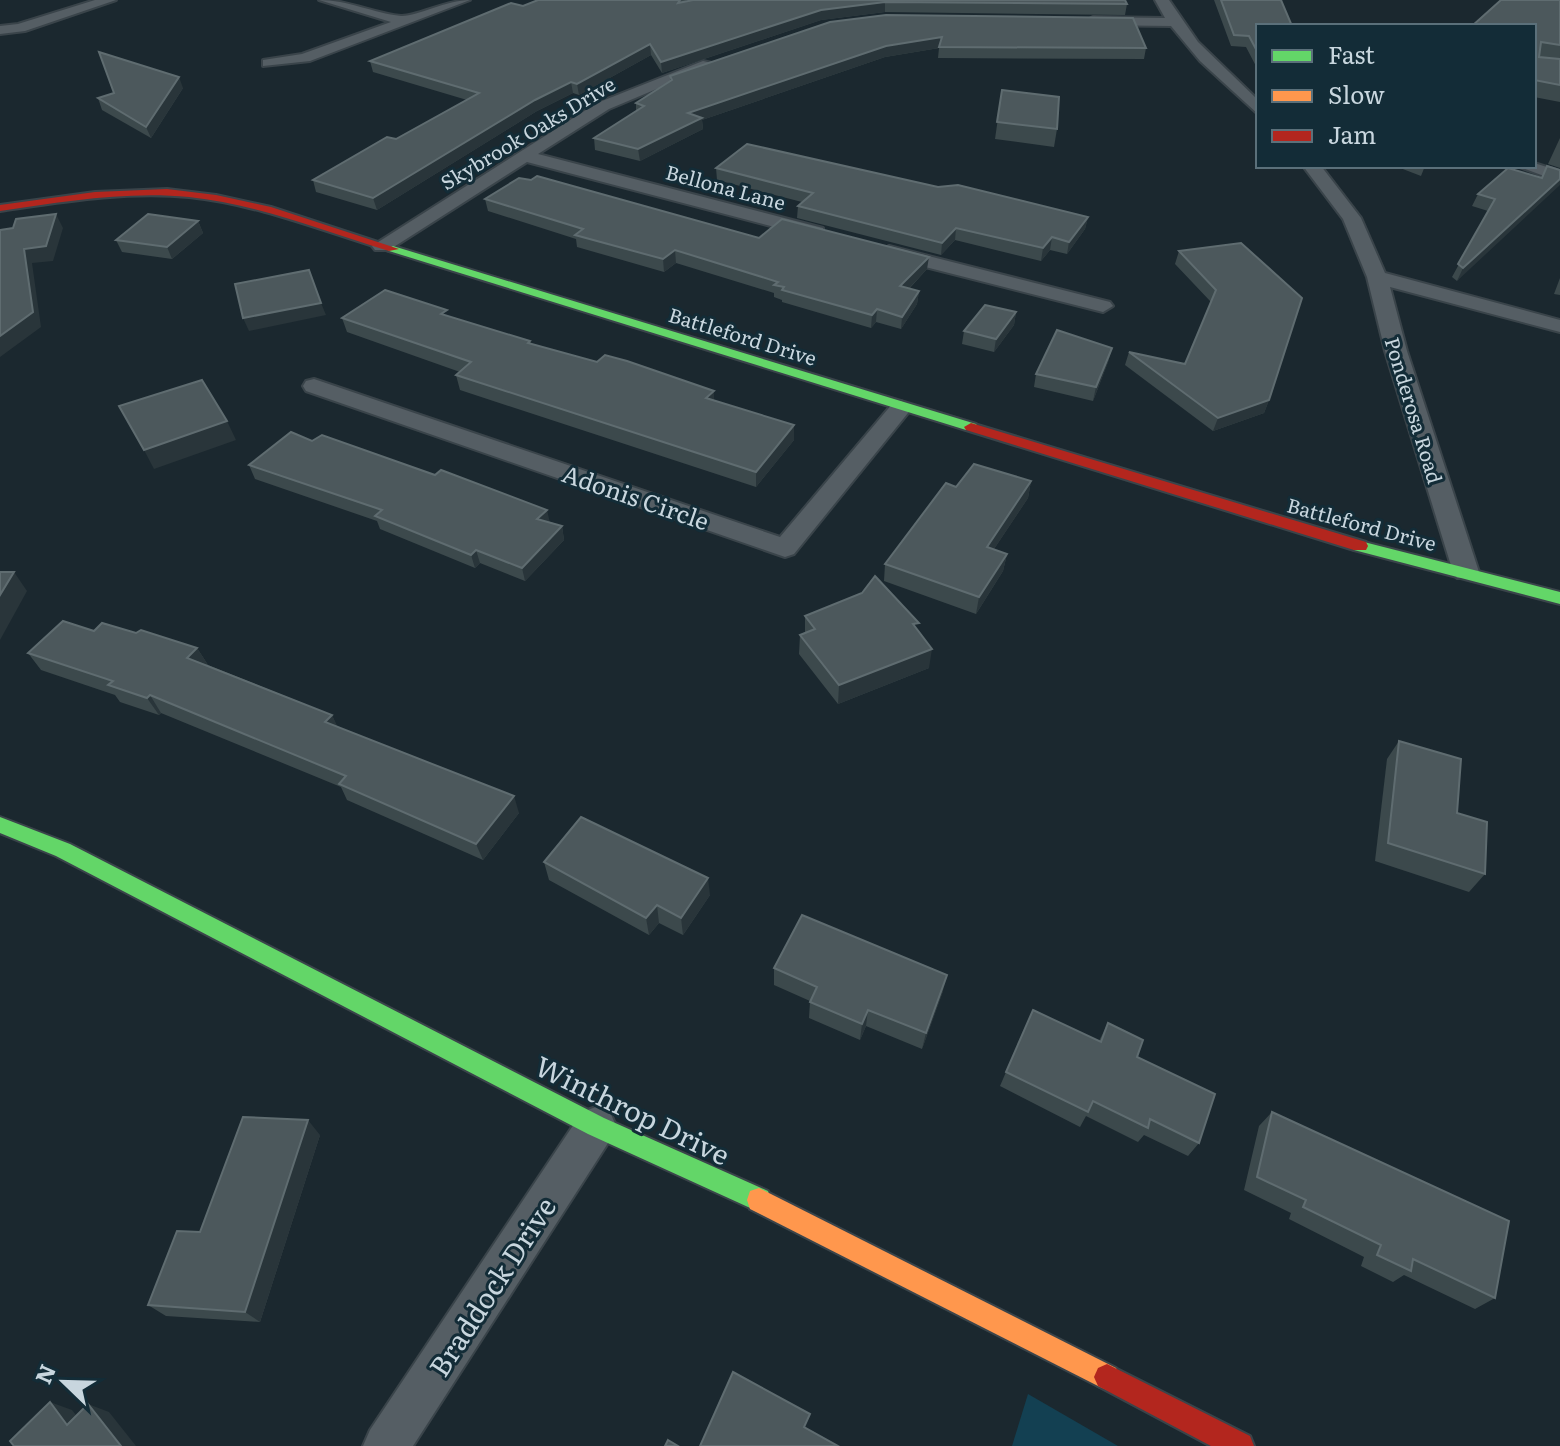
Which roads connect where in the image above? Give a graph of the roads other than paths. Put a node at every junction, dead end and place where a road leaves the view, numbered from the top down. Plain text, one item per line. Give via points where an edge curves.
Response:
1 (109, 0) edge
2 (326, 0) edge
3 (463, 0) edge
4 (1162, 0) edge
5 (404, 21) junction
6 (1068, 21) edge
7 (1173, 22) junction
8 (0, 30) edge
9 (729, 57) edge
10 (268, 63) dead end
11 (1256, 107) edge
12 (524, 156) junction
13 (1314, 168) edge
14 (1532, 168) edge
15 (1560, 177) edge
16 (0, 208) edge
17 (836, 238) edge
18 (382, 246) junction
19 (866, 246) edge
20 (1377, 277) junction
21 (1103, 306) dead end
22 (1560, 326) edge
23 (314, 386) dead end
24 (901, 408) junction
25 (1466, 572) junction
26 (1560, 598) edge
27 (0, 825) edge
28 (596, 1126) junction
29 (386, 1446) edge
30 (1240, 1446) edge

1 - 8 street
2 - 5 street
3 - 5 street
4 - 7 street
5 - 10 street via 305,58
6 - 7 street
7 - 11 street
9 - 12 street, Skybrook Oaks Drive via 634,91
12 - 17 street, Bellona Lane
12 - 18 street, Skybrook Oaks Drive
13 - 20 street, Ponderosa Road via 1352,218
14 - 15 street
16 - 18 street, Battleford Drive via 117,192 191,194 262,209
18 - 24 street, Battleford Drive
19 - 21 street
20 - 22 street
20 - 25 street, Ponderosa Road
23 - 24 street, Adonis Circle via 785,548
24 - 25 street, Battleford Drive via 1408,561
25 - 26 street
27 - 28 street, Winthrop Drive via 63,850
28 - 29 street, Braddock Drive
28 - 30 street, Winthrop Drive via 798,1218

